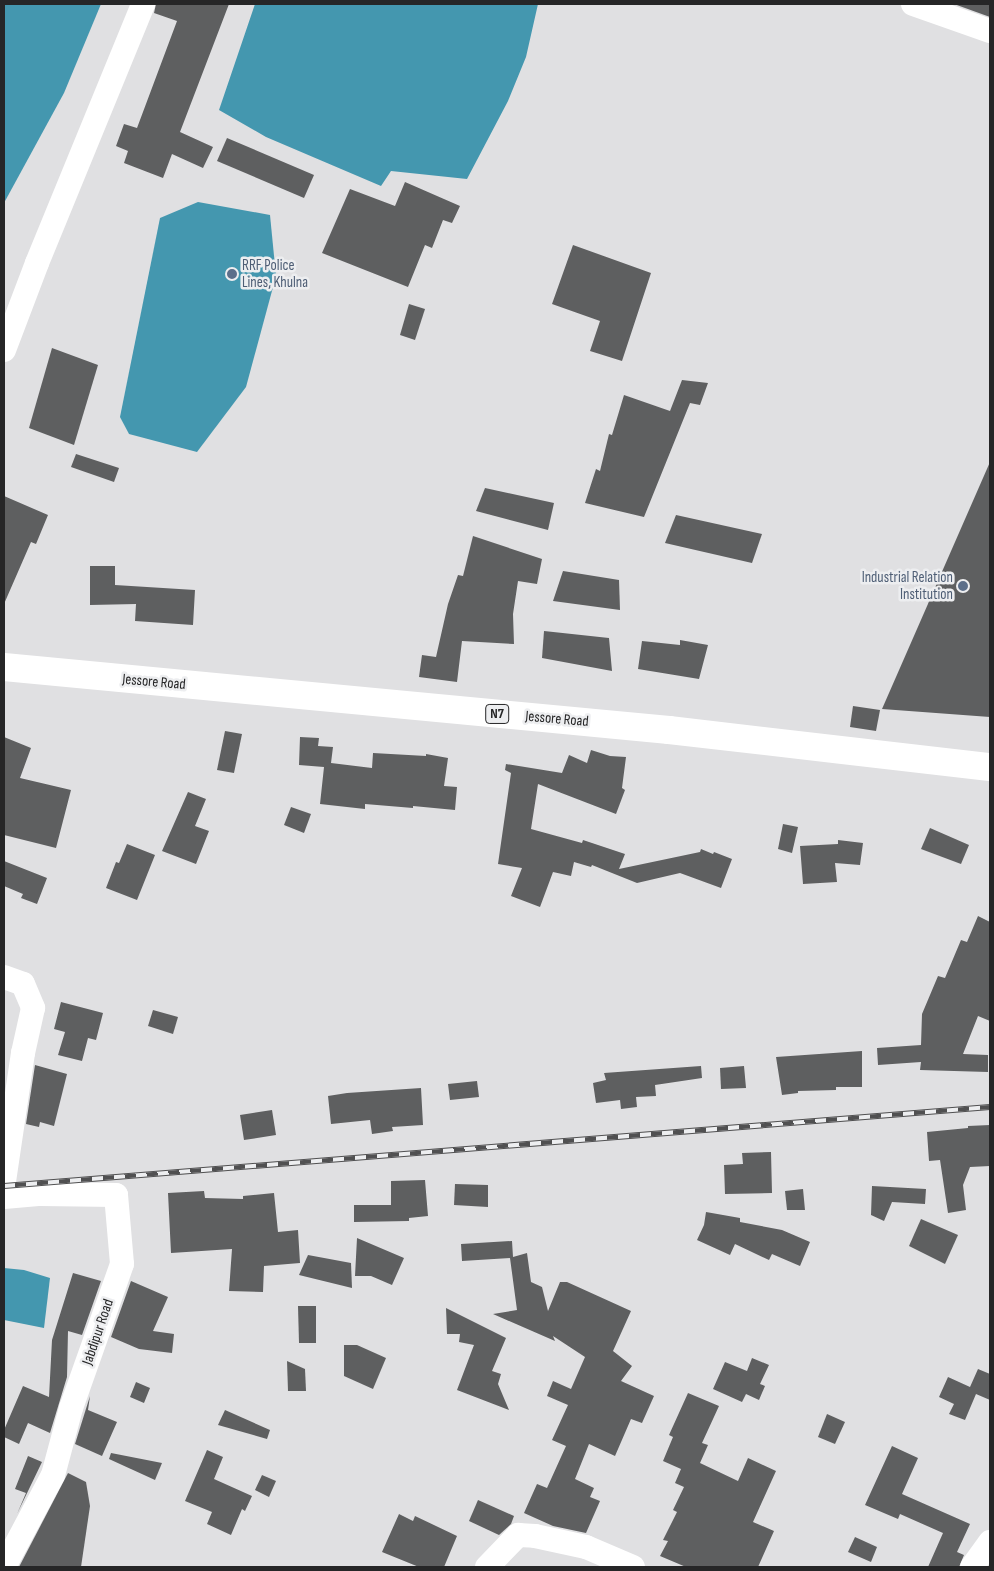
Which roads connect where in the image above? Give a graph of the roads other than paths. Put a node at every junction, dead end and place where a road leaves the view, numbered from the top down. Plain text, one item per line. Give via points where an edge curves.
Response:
1 (143, 4) edge
2 (913, 4) edge
3 (990, 30) edge
4 (4, 350) edge
5 (4, 667) edge
6 (990, 767) edge
7 (4, 977) edge
8 (4, 1181) edge
9 (4, 1197) edge
10 (990, 1542) edge
11 (4, 1567) edge
12 (487, 1567) edge
13 (633, 1567) edge
14 (972, 1567) edge

1 - 4 street
2 - 3 street
5 - 6 highway, Jessore Road / N7 via 669,730
7 - 8 street via 23,984 33,1008 23,1052
9 - 11 street, Jabdipur Road via 116,1195 122,1264 71,1408 53,1475
10 - 14 street
12 - 13 street via 518,1535 586,1547

